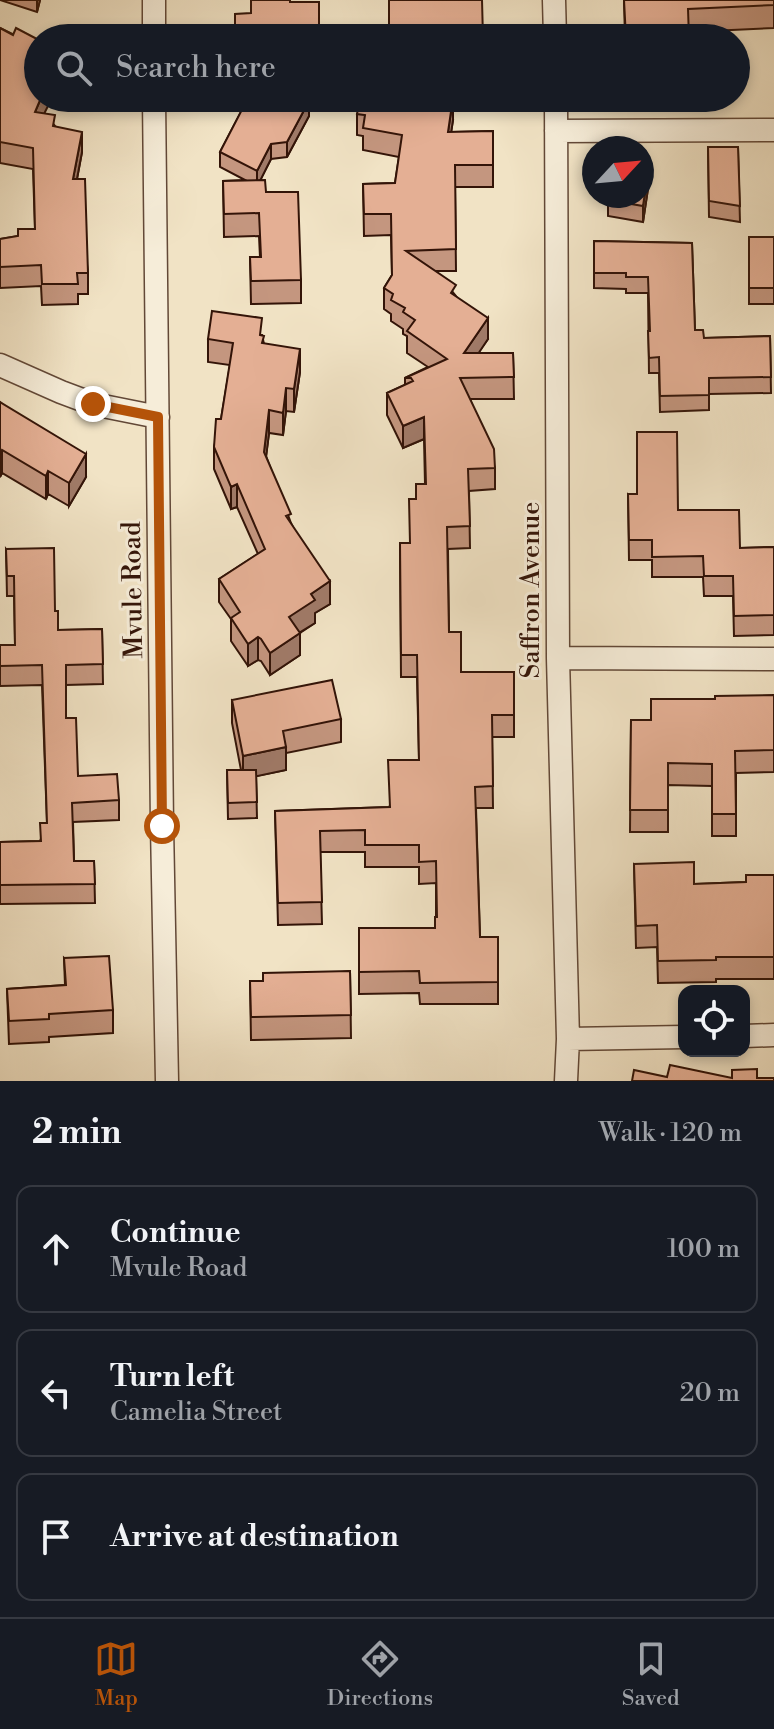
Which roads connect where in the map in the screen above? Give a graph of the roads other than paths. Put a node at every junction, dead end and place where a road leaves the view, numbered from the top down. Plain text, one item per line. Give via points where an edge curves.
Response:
1 (154, 0) edge
2 (554, 0) edge
3 (154, 24) edge
4 (555, 24) edge
5 (154, 112) edge
6 (556, 112) edge
7 (774, 130) edge
8 (556, 131) junction
9 (0, 365) edge
10 (158, 417) junction
11 (558, 658) junction
12 (774, 659) edge
13 (774, 1035) edge
14 (750, 1036) edge
15 (678, 1037) edge
16 (568, 1039) junction
17 (167, 1081) edge
18 (566, 1081) edge

1 - 3 street
2 - 4 street
5 - 10 street, Mvule Road
6 - 8 street, Saffron Avenue
7 - 8 street
8 - 11 street, Saffron Avenue
9 - 10 street via 93,404
10 - 17 street, Mvule Road
11 - 12 street
11 - 16 street, Saffron Avenue
13 - 14 street
15 - 16 street
16 - 18 street, Saffron Avenue

